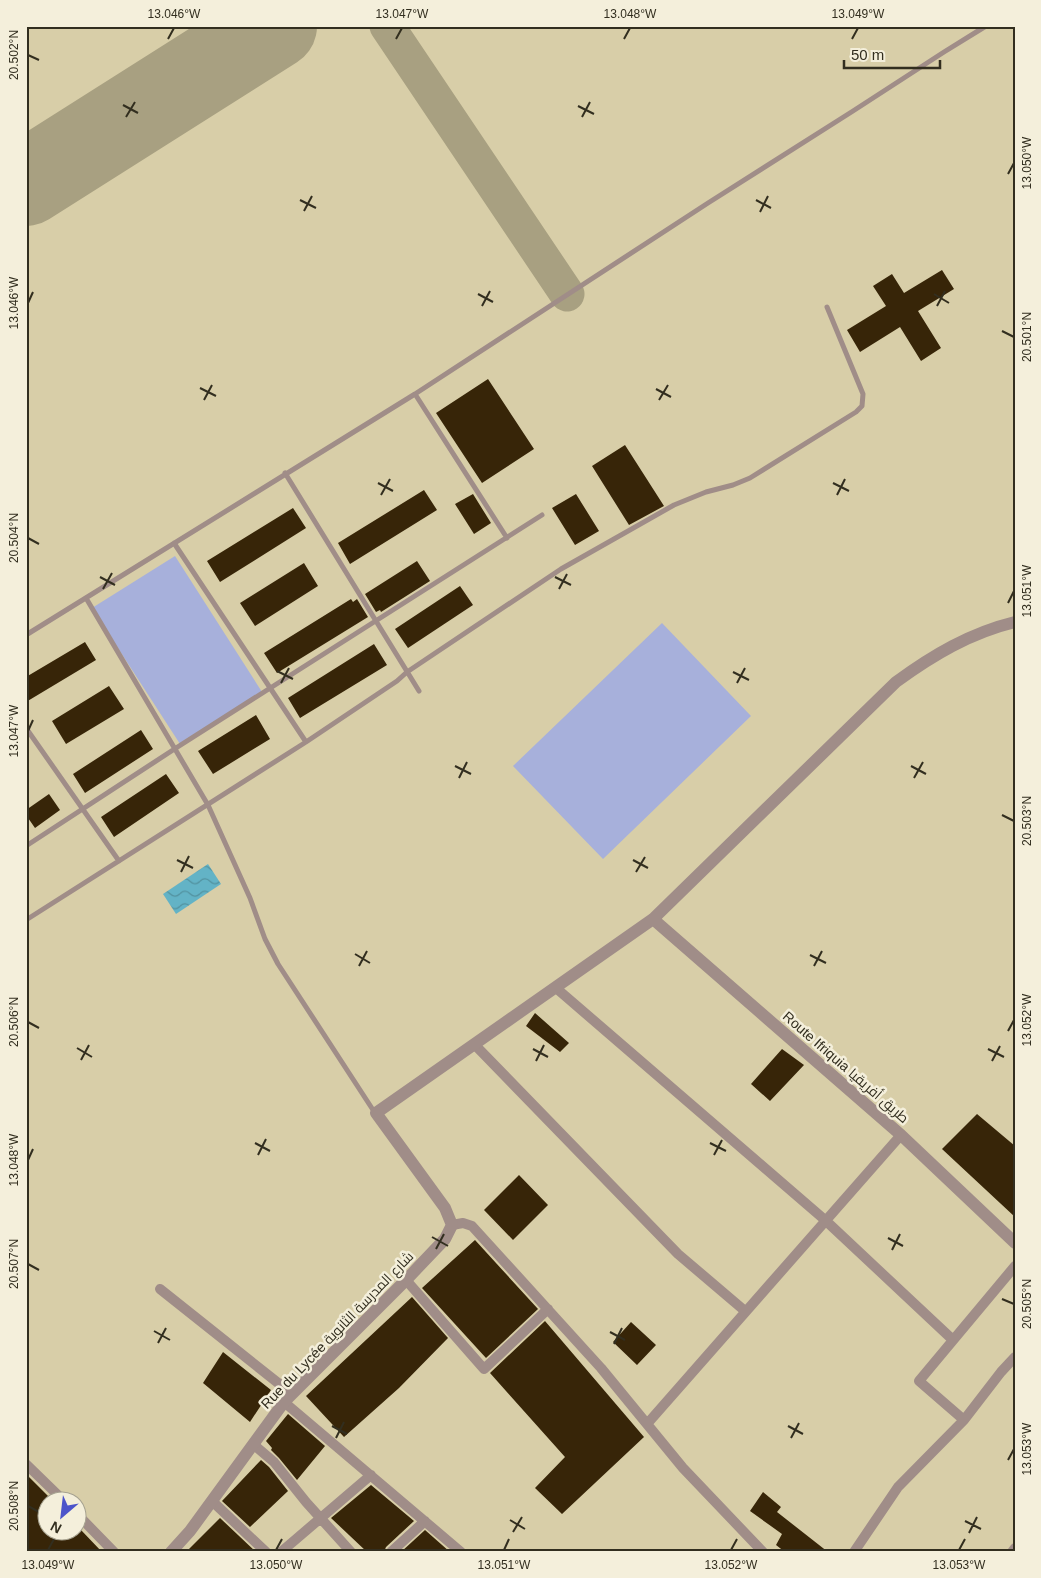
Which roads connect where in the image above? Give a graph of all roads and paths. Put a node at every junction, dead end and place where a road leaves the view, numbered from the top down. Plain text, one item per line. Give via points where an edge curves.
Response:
1 (986, 26) edge
2 (827, 307) dead end
3 (415, 394) junction
4 (285, 473) junction
5 (542, 515) dead end
6 (507, 538) junction
7 (174, 543) junction
8 (86, 598) junction
9 (376, 622) junction
10 (1015, 622) edge
11 (26, 635) edge
12 (407, 672) junction
13 (270, 688) junction
14 (419, 691) dead end
15 (26, 728) edge
16 (306, 742) junction
17 (176, 748) junction
18 (208, 805) junction
19 (82, 808) junction
20 (26, 846) edge
21 (119, 861) junction
22 (26, 911) edge
23 (28, 918) edge
24 (653, 919) junction
25 (556, 988) junction
26 (475, 1045) junction
27 (376, 1114) junction
28 (901, 1135) junction
29 (825, 1220) junction
30 (452, 1225) junction
31 (1015, 1243) edge
32 (1015, 1266) edge
33 (406, 1280) junction
34 (160, 1289) dead end
35 (548, 1309) junction
36 (745, 1311) junction
37 (953, 1340) junction
38 (1015, 1356) edge
39 (288, 1398) junction
40 (964, 1420) junction
41 (646, 1424) junction
42 (253, 1444) junction
43 (26, 1464) edge
44 (371, 1475) junction
45 (53, 1490) edge
46 (212, 1501) junction
47 (321, 1518) junction
48 (425, 1521) junction
49 (88, 1525) edge
50 (1015, 1548) edge
51 (859, 1550) edge
52 (459, 1551) edge
53 (114, 1552) edge
54 (171, 1552) edge
55 (266, 1552) edge
56 (281, 1552) edge
57 (352, 1552) edge
58 (391, 1552) edge
59 (762, 1552) edge
60 (1012, 1552) edge

1 - 3 lane
2 - 12 lane via 863,394 862,406 856,412 750,478 674,505 561,569
3 - 4 lane
3 - 6 lane
4 - 7 lane
4 - 9 lane
5 - 6 lane
6 - 9 lane
7 - 8 lane
7 - 13 lane
8 - 11 lane
8 - 17 lane
9 - 12 lane
9 - 13 lane
10 - 24 street via 969,637 896,682
12 - 14 lane
12 - 16 lane
13 - 16 lane
13 - 17 lane
15 - 19 lane
16 - 18 lane
17 - 18 lane
17 - 19 lane
18 - 21 lane
18 - 27 lane via 278,964
19 - 20 lane
19 - 21 lane
21 - 23 lane
22 - 23 lane
24 - 25 street
24 - 28 street, Route Ifriquia طريق أفريقيا
25 - 26 street
25 - 29 street
26 - 27 street
26 - 36 street via 678,1254
27 - 30 street via 445,1208
28 - 29 street
28 - 31 street, Route Ifriquia طريق أفريقيا
29 - 36 street
29 - 37 street
30 - 33 street, Rue du Lycée شارع المدرسة الثانوية via 444,1239
30 - 35 street via 472,1226
32 - 37 street
33 - 35 street via 484,1369
33 - 39 street, Rue du Lycée شارع المدرسة الثانوية
34 - 39 street
35 - 41 street
36 - 41 street
37 - 40 street via 919,1381
38 - 40 street
39 - 42 street, Rue du Lycée شارع المدرسة الثانوية
39 - 44 street
40 - 51 street via 898,1487
41 - 59 street
42 - 46 street, Rue du Lycée شارع المدرسة الثانوية
42 - 47 street via 274,1462
43 - 45 street
44 - 47 street
44 - 48 street
46 - 54 street, Rue du Lycée شارع المدرسة الثانوية
46 - 55 street
47 - 56 street
47 - 57 street
48 - 52 street
48 - 58 street
49 - 53 street
50 - 60 street

